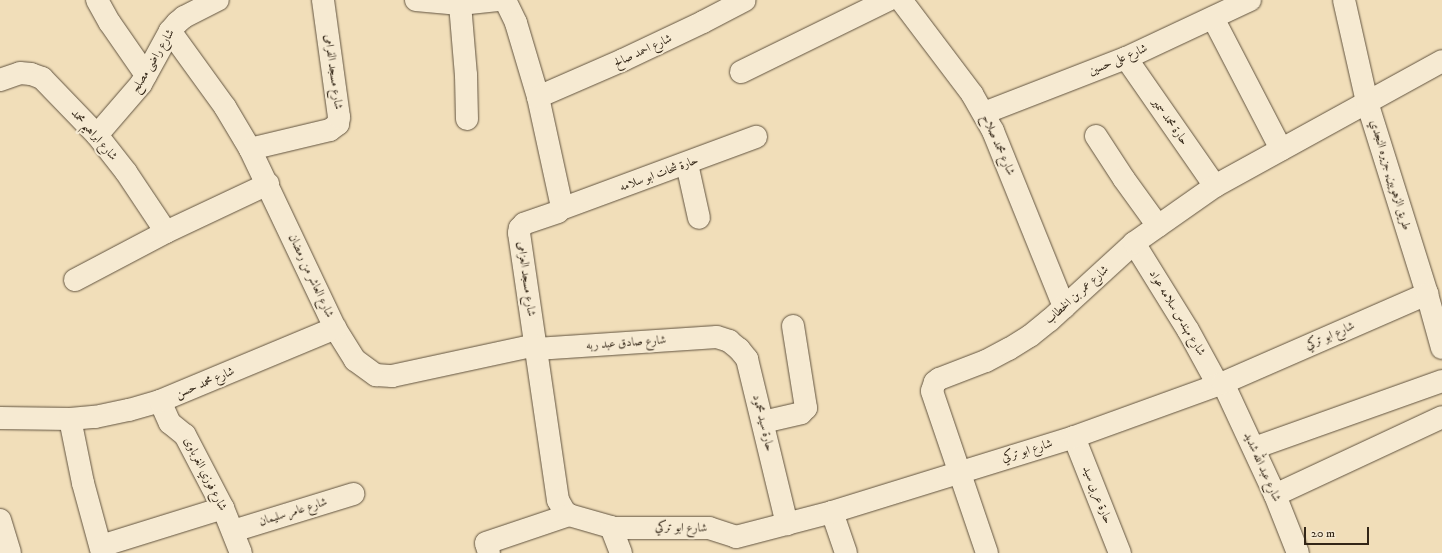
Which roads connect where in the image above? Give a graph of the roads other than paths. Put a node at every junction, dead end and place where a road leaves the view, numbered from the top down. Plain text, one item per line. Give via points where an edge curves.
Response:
1 (97, 0) edge
2 (218, 0) edge
3 (323, 0) edge
4 (416, 0) edge
5 (498, 0) edge
6 (505, 0) edge
7 (745, 0) edge
8 (888, 0) edge
9 (901, 0) edge
10 (1250, 0) edge
11 (1344, 0) edge
12 (460, 4) junction
13 (1213, 18) junction
14 (170, 31) junction
15 (1126, 58) junction
16 (1442, 61) edge
17 (741, 72) dead end
18 (146, 76) junction
19 (0, 80) edge
20 (538, 97) junction
21 (1367, 102) junction
22 (984, 113) junction
23 (467, 119) dead end
24 (97, 134) junction
25 (1096, 136) dead end
26 (756, 137) dead end
27 (250, 149) junction
28 (1281, 150) junction
29 (687, 164) junction
30 (268, 184) junction
31 (1215, 186) junction
32 (561, 209) junction
33 (699, 218) dead end
34 (1158, 226) junction
35 (166, 232) junction
36 (1134, 243) junction
37 (75, 280) dead end
38 (1427, 294) junction
39 (1064, 307) junction
40 (793, 326) dead end
41 (335, 328) junction
42 (717, 338) joint
43 (535, 347) junction
44 (1442, 348) edge
45 (1442, 381) edge
46 (1220, 384) junction
47 (160, 401) junction
48 (1442, 417) edge
49 (0, 418) edge
50 (70, 419) junction
51 (763, 422) junction
52 (1074, 437) junction
53 (1254, 448) junction
54 (960, 473) junction
55 (352, 494) dead end
56 (1275, 495) junction
57 (223, 508) junction
58 (832, 512) junction
59 (569, 516) junction
60 (0, 520) edge
61 (787, 524) junction
62 (611, 528) junction
63 (233, 530) junction
64 (738, 545) edge
65 (102, 549) edge
66 (10, 553) edge
67 (241, 553) edge
68 (488, 553) edge
69 (621, 553) edge
70 (846, 553) edge
71 (987, 553) edge
72 (1120, 553) edge
73 (1298, 553) edge

1 - 18 street
2 - 14 street, شارع راضى مصلح via 184,17
3 - 27 street, شارع مسجد الفرامى via 338,124 330,130
4 - 12 street
5 - 12 street
6 - 20 street via 516,23
7 - 20 street, شارع احمد صالح via 623,60
8 - 17 street
9 - 22 street, شارع محمد صلاح
10 - 13 street, شارع على حسين
11 - 21 street, طريق الزهويين, جزيره النجدي
12 - 23 street
13 - 15 street, شارع على حسين
13 - 28 street
14 - 18 street, شارع راضى مصلح
14 - 27 street, شارع العاشر من رمضان via 225,107
15 - 22 street, شارع على حسين
15 - 31 street, حارة محمد سمير
16 - 21 street, شارع عمر بن الخطاب
18 - 24 street, شارع راضى مصلح via 135,93
19 - 24 street, شارع ابراهيم محمد via 20,73 42,78
20 - 32 street
21 - 28 street, شارع عمر بن الخطاب
21 - 38 street, طريق الزهويين, جزيره النجدي
22 - 39 street, شارع محمد صلاح via 994,131
24 - 35 street, شارع ابراهيم محمد
25 - 34 street
26 - 29 street, حارة شحات ابو سلامه
27 - 30 street, شارع العاشر من رمضان
28 - 31 street, شارع عمر بن الخطاب
29 - 32 street, حارة شحات ابو سلامه
29 - 33 street
30 - 35 street
30 - 41 street, شارع العاشر من رمضان
31 - 34 street, شارع عمر بن الخطاب
32 - 43 street, شارع مسجد العزامى via 524,224 519,230
34 - 36 street, شارع عمر بن الخطاب
35 - 37 street
36 - 39 street, شارع عمر بن الخطاب
36 - 46 street, شارع مهندس سلامه عواد
38 - 44 street, طريق الزهويين, جزيره النجدي
38 - 46 street, شارع ابو تركي
39 - 54 street, شارع عمر بن الخطاب via 1030,336 1008,349 935,382 932,391
40 - 51 street via 806,408 801,413
41 - 43 street, شارع العاشر من رمضان via 355,360 376,375 384,376
41 - 47 street, شارع محمد حسن
42 - 43 street, شارع صادق عبد ربه
42 - 51 street, حارة سيد محمود via 740,349 747,360
43 - 59 street, شارع مسجد العزامى via 558,500
45 - 53 street
46 - 52 street, شارع ابو تركي
46 - 53 street, شارع عبد الله شديد
47 - 50 street, شارع محمد حسن via 95,417
47 - 57 street, شارع فوزي الغرباوى via 170,423 185,435
48 - 56 street
49 - 50 street, شارع محمد حسن
50 - 65 street via 82,483
51 - 61 street, حارة سيد محمود
52 - 54 street, شارع ابو تركي
52 - 72 street, حارة عربى سيد
53 - 56 street, شارع عبد الله شديد
54 - 58 street, شارع ابو تركي
54 - 71 street, شارع عمر بن الخطاب
55 - 63 street, شارع عامر سليمان
56 - 73 street, شارع عبد الله شديد
57 - 63 street, شارع فوزي الغرباوى
57 - 65 street
58 - 61 street, شارع ابو تركي
58 - 70 street
59 - 62 street via 608,525
59 - 68 street via 486,543
60 - 66 street
61 - 64 street, شارع ابو تركي
62 - 64 street, شارع ابو تركي via 709,528
62 - 69 street
63 - 67 street, شارع فوزي الغرباوى

